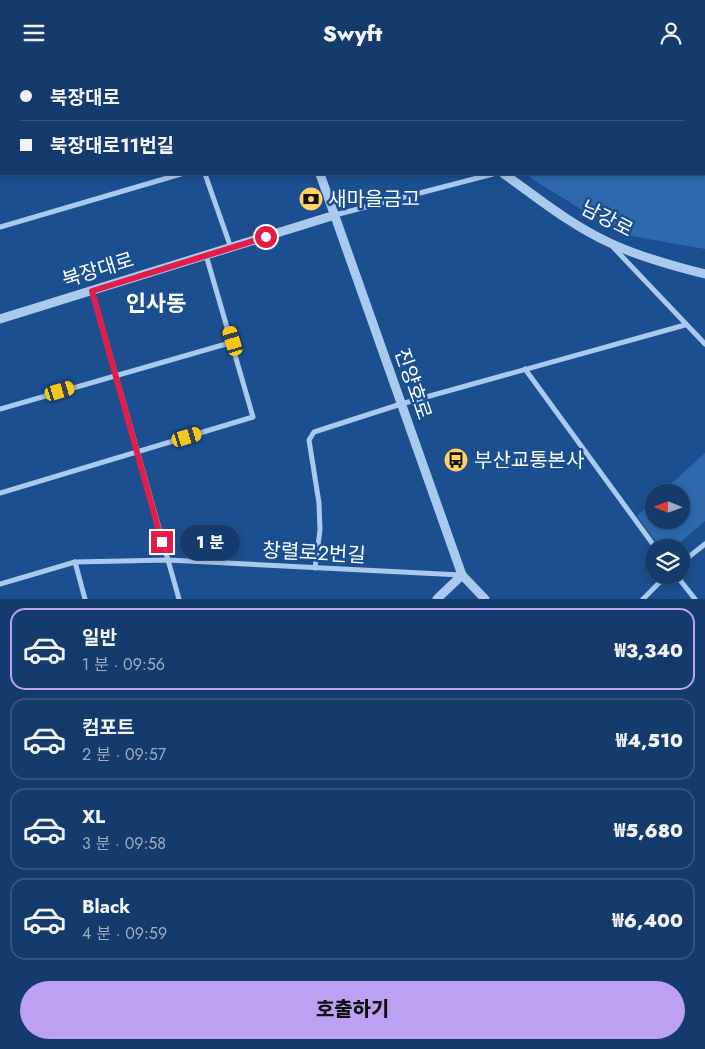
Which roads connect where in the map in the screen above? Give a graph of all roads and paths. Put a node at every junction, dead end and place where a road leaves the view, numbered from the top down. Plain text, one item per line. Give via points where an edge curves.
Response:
1 (177, 175) edge
2 (205, 175) edge
3 (320, 175) edge
4 (489, 175) edge
5 (505, 175) edge
6 (335, 215) junction
7 (0, 227) edge
8 (610, 243) junction
9 (231, 247) junction
10 (206, 255) junction
11 (705, 274) edge
12 (92, 291) junction
13 (0, 319) edge
14 (684, 325) junction
15 (233, 341) junction
16 (705, 344) edge
17 (525, 369) junction
18 (116, 375) junction
19 (401, 404) junction
20 (2, 408) edge
21 (137, 452) junction
22 (0, 493) edge
23 (649, 539) edge
24 (705, 544) edge
25 (690, 556) edge
26 (168, 560) junction
27 (75, 562) junction
28 (315, 568) junction
29 (462, 575) junction
30 (0, 584) edge
31 (658, 584) edge
32 (684, 584) edge
33 (85, 599) edge
34 (179, 599) edge
35 (437, 599) edge
36 (485, 599) edge
37 (643, 599) edge
38 (696, 599) edge

1 - 7 street
2 - 9 street
3 - 6 street, 진양호로
4 - 6 street
5 - 8 street, 남강로 via 551,209
6 - 9 street, 북장대로
6 - 19 street, 진양호로
8 - 11 street, 남강로
8 - 14 street
9 - 10 street, 북장대로
10 - 12 street, 북장대로
10 - 15 street
12 - 13 street, 북장대로
12 - 18 street
14 - 16 street
14 - 17 street
15 - 18 street
15 - 21 street via 254,417
17 - 19 street
17 - 23 street
18 - 20 street
18 - 21 street
19 - 28 street via 314,432 309,440 320,530
19 - 29 street, 진양호로
21 - 22 street
21 - 26 street
24 - 25 street
26 - 27 street, 창렬로2번길
26 - 28 street, 창렬로2번길
26 - 34 street
27 - 30 street, 창렬로2번길
27 - 33 street
28 - 29 street, 창렬로2번길
29 - 35 street
29 - 36 street, 진양호로
31 - 37 street
32 - 38 street

